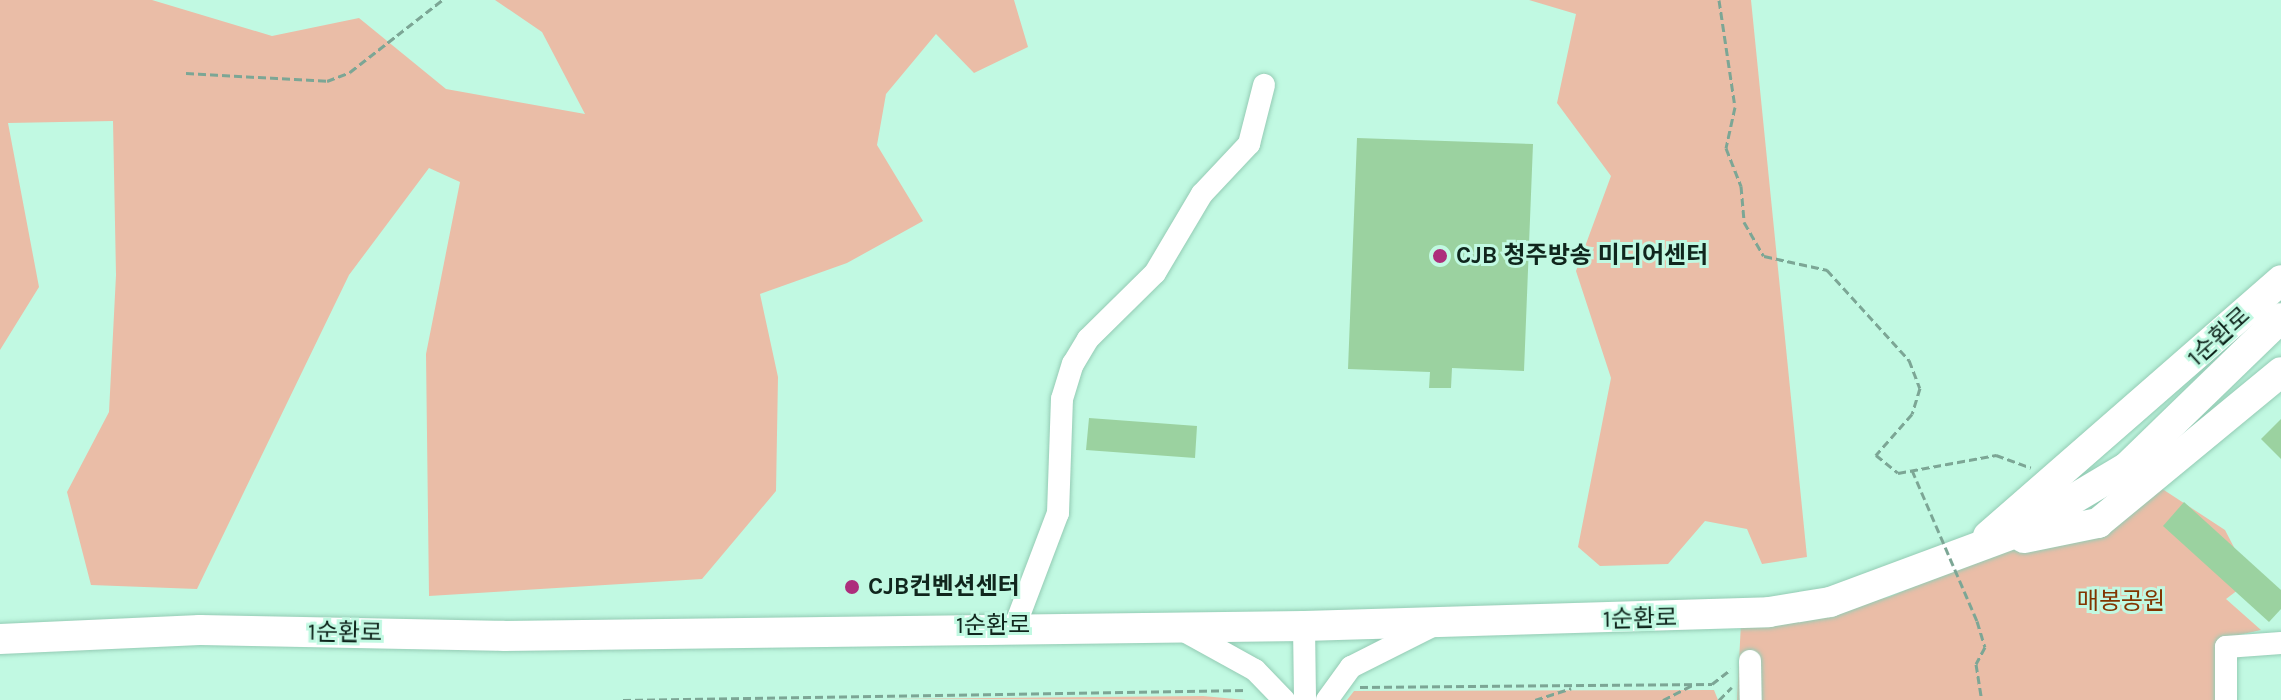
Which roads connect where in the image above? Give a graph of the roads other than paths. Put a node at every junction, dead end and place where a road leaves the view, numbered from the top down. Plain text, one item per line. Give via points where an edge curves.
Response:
1 (1264, 85) dead end
2 (2281, 280) edge
3 (2281, 318) edge
4 (2281, 372) edge
5 (1975, 549) junction
6 (1438, 623) junction
7 (1015, 626) junction
8 (1175, 626) junction
9 (1304, 626) junction
10 (0, 639) edge
11 (2281, 643) edge
12 (1745, 662) road end
13 (1335, 694) edge
14 (1284, 700) edge
15 (1305, 700) edge
16 (1751, 700) edge
17 (2226, 700) edge

1 - 7 street via 1249,144 1202,194 1169,255 1073,364 1062,399 1058,513
2 - 5 main road, 1순환로
3 - 5 main road, 1순환로 via 2127,467
4 - 5 main road via 2098,523
5 - 6 main road, 1순환로 via 1830,602 1769,612
6 - 9 main road, 1순환로
6 - 13 street via 1351,667
7 - 8 main road, 1순환로
7 - 10 main road, 1순환로 via 503,636 185,630
8 - 9 main road, 1순환로
8 - 14 street via 1255,670
9 - 15 street
11 - 17 street via 2226,647
12 - 16 street

